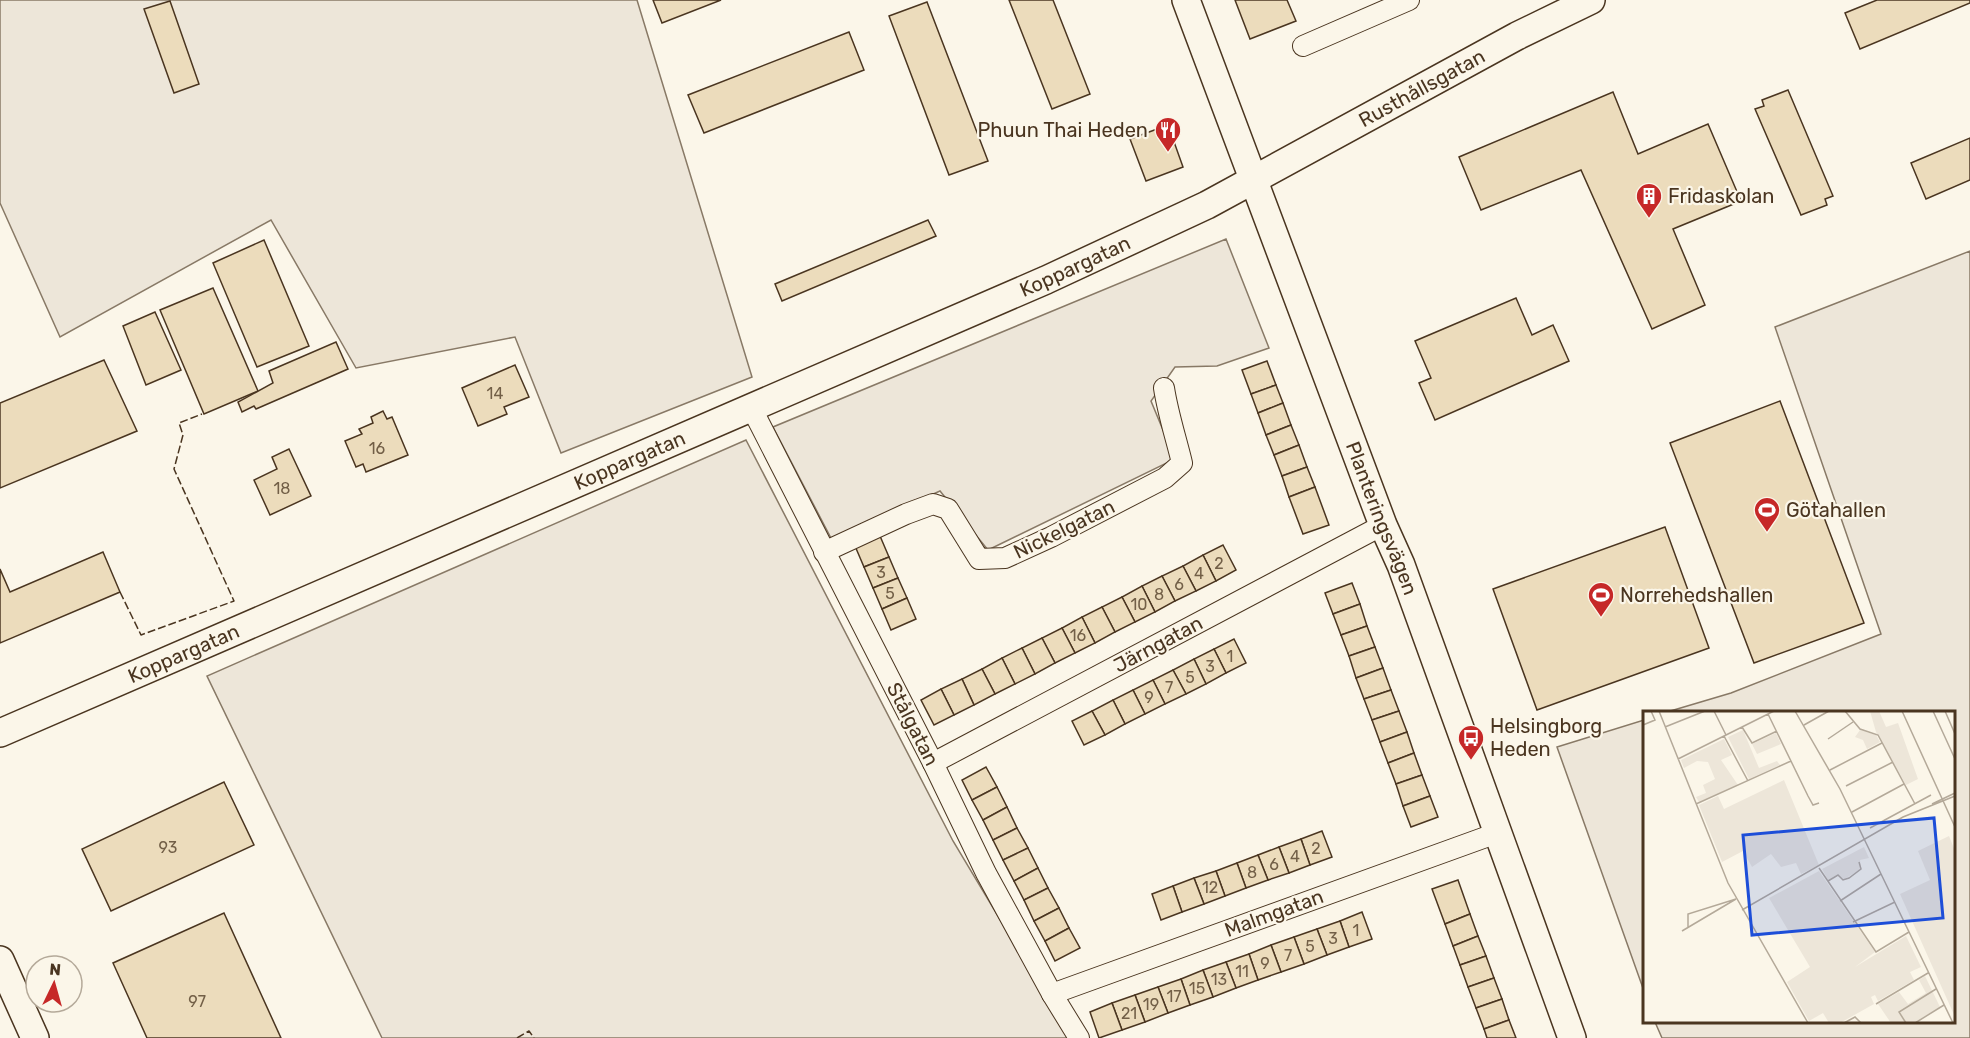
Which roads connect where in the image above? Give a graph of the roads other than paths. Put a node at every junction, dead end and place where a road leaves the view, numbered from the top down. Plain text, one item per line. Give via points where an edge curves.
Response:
1 (1186, 0) edge
2 (1409, 0) edge
3 (1590, 0) edge
4 (1304, 46) dead end
5 (1254, 180) junction
6 (1164, 388) dead end
7 (751, 407) junction
8 (1383, 525) junction
9 (824, 552) junction
10 (0, 733) edge
11 (933, 763) junction
12 (1497, 832) junction
13 (0, 960) edge
14 (1052, 994) junction
15 (35, 1038) edge
16 (1079, 1038) edge
17 (1572, 1038) edge

1 - 5 street, Planteringsvägen
2 - 4 street
3 - 5 street, Rusthållsgatan
5 - 7 street, Koppargatan via 1170,224 1046,280
5 - 8 street, Planteringsvägen
6 - 9 street, Nickelgatan via 1182,463 1165,478 1051,537 1005,558 979,559 948,509 933,504
7 - 9 street, Stålgatan
7 - 10 street, Koppargatan
8 - 11 street, Järngatan
8 - 12 street, Planteringsvägen
9 - 11 street, Stålgatan
11 - 14 street, Stålgatan via 986,873
12 - 14 street, Malmgatan
12 - 17 street, Planteringsvägen
13 - 15 street
14 - 16 street, Stålgatan

